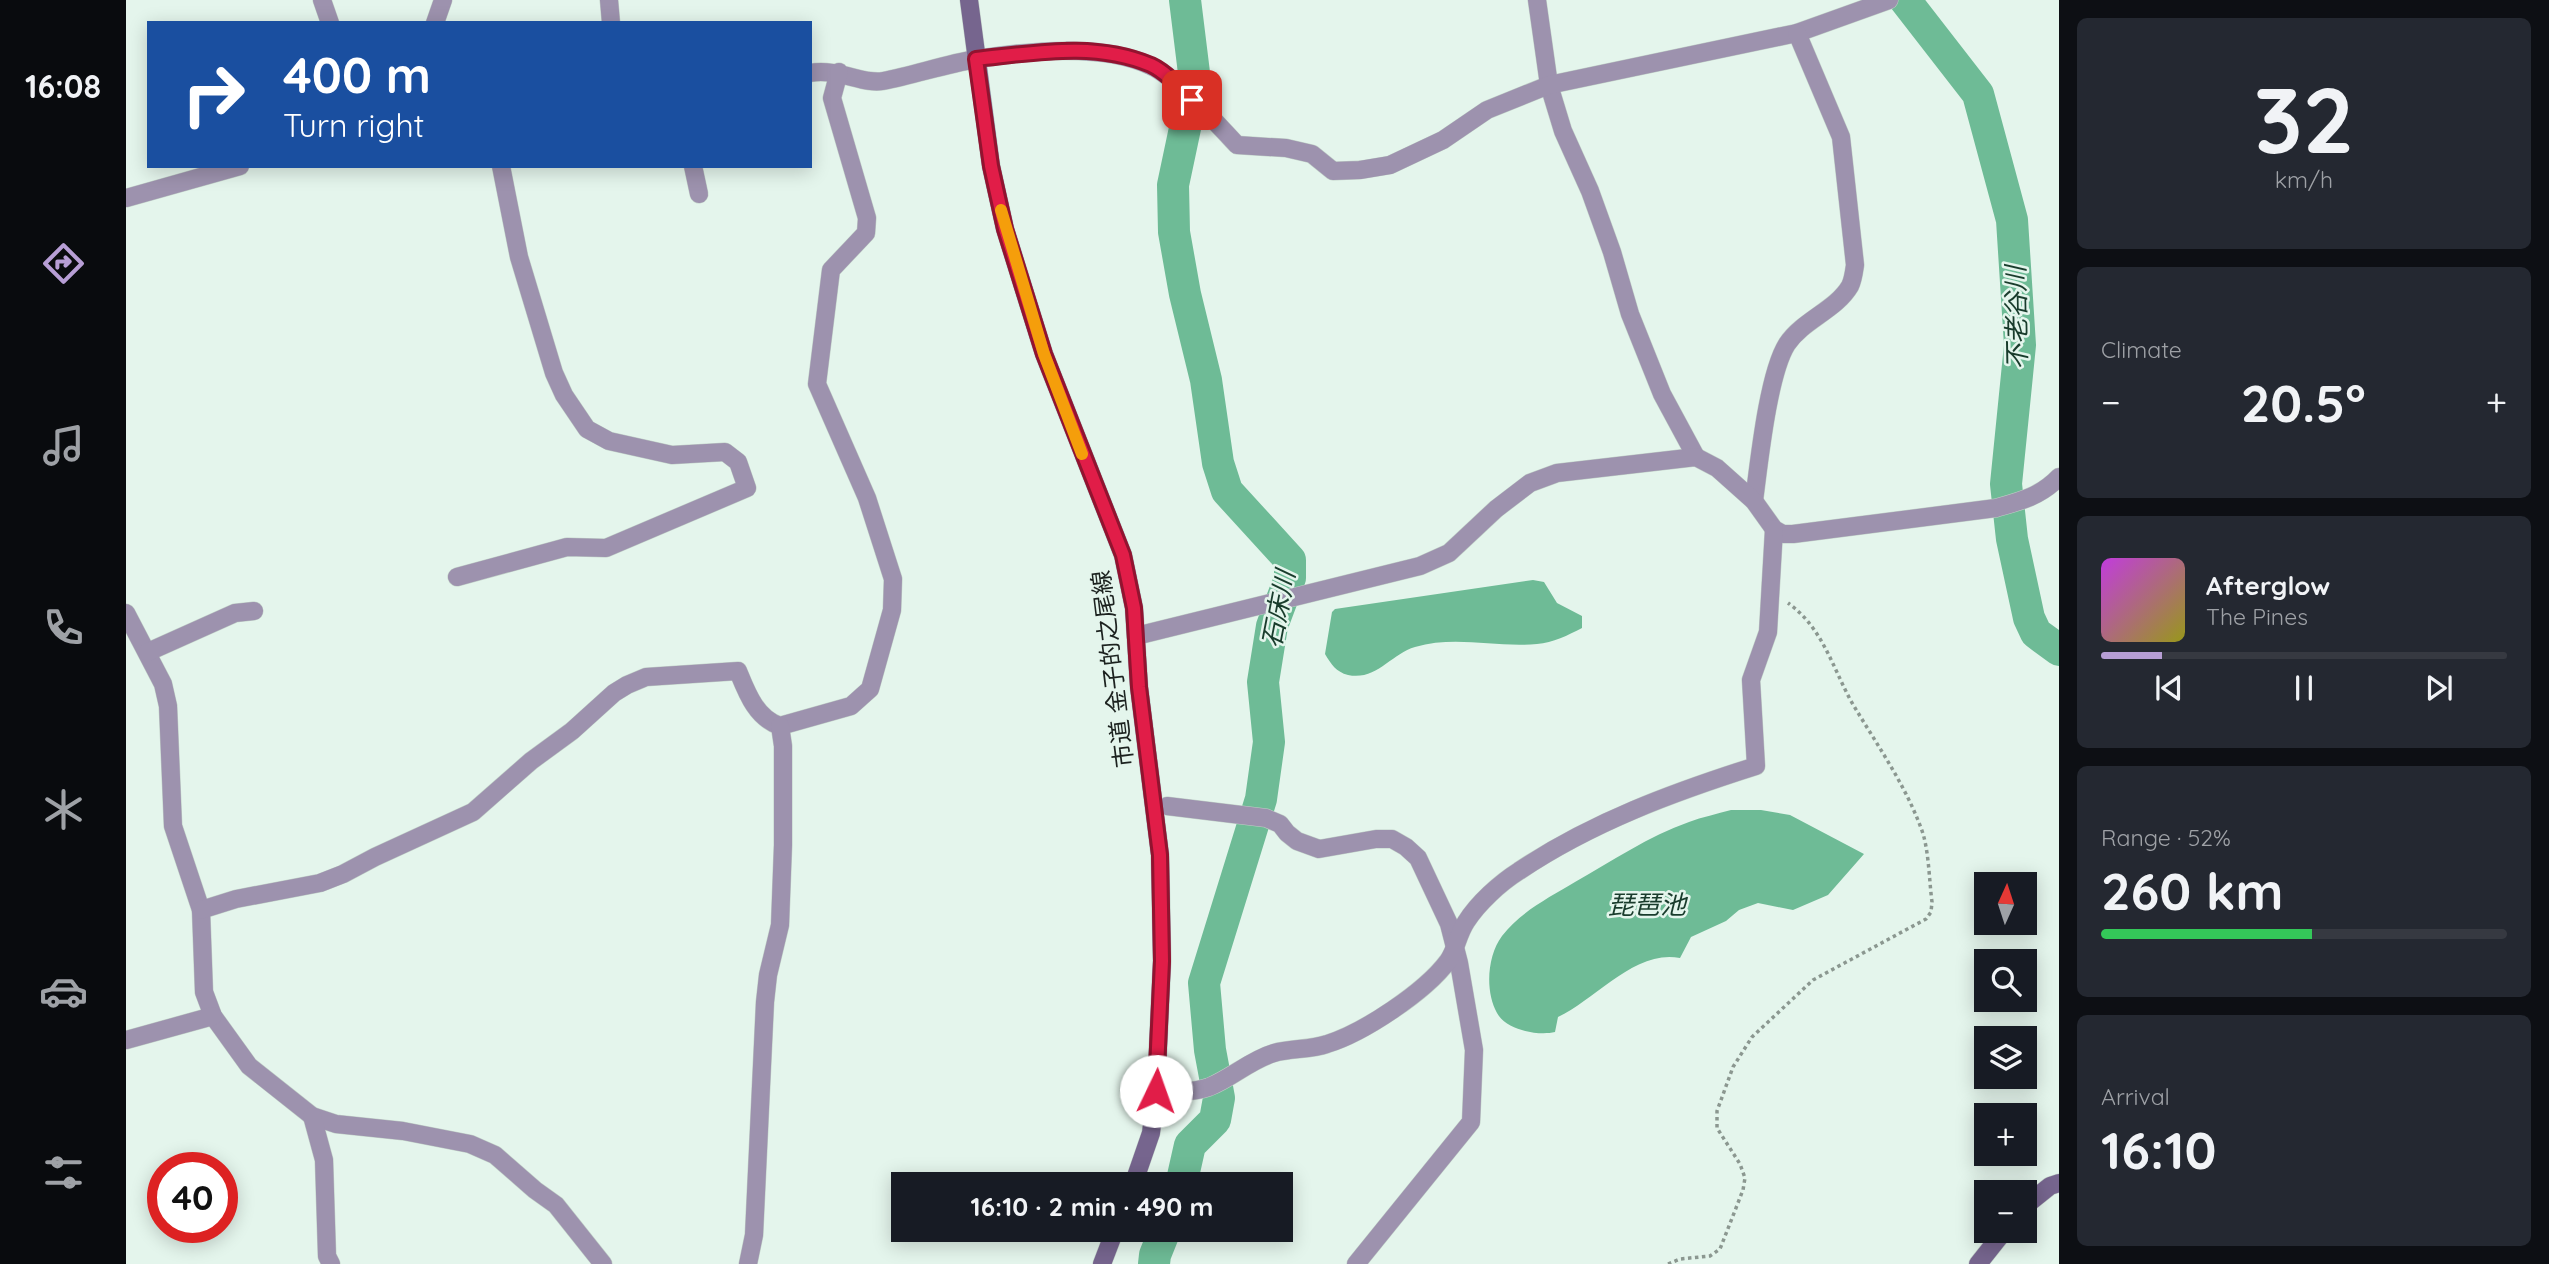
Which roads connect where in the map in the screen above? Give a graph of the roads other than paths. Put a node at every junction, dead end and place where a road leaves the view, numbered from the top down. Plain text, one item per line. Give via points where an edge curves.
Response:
1 (322, 0) edge
2 (443, 0) edge
3 (609, 0) edge
4 (969, 0) edge
5 (1538, 0) edge
6 (1889, 0) edge
7 (329, 21) edge
8 (436, 21) edge
9 (611, 21) edge
10 (1797, 33) junction
11 (976, 59) junction
12 (839, 72) junction
13 (812, 73) edge
14 (1549, 85) junction
15 (233, 168) edge
16 (500, 168) edge
17 (692, 168) edge
18 (699, 194) dead end
19 (126, 198) edge
20 (1696, 457) junction
21 (2059, 477) edge
22 (1754, 501) junction
23 (1774, 529) junction
24 (457, 577) dead end
25 (254, 611) dead end
26 (126, 613) edge
27 (1136, 636) junction
28 (148, 652) junction
29 (780, 726) junction
30 (1167, 806) dead end
31 (201, 910) junction
32 (1455, 946) junction
33 (214, 1017) junction
34 (126, 1040) edge
35 (1156, 1091) junction
36 (312, 1116) junction
37 (1137, 1172) edge
38 (2059, 1183) edge
39 (2037, 1196) edge
40 (1110, 1242) edge
41 (1995, 1243) edge
42 (331, 1264) edge
43 (603, 1264) edge
44 (748, 1264) edge
45 (1102, 1264) edge
46 (1356, 1264) edge
47 (1978, 1264) edge

1 - 7 street
2 - 8 street
3 - 9 street
4 - 11 street, 市道 金子的之尾線
5 - 14 street
6 - 10 street
10 - 14 street
10 - 22 street via 1841,137 1855,265 1851,284 1842,296 1796,335 1776,369
11 - 12 street via 879,82
11 - 14 street via 1069,50 1103,52 1152,66 1237,145 1311,154 1333,171 1390,165 1443,140 1487,110
11 - 27 street, 市道 金子的之尾線 via 1005,229 1044,354 1123,555
12 - 13 street
12 - 29 street via 832,98 867,218 866,233 831,270 817,384 867,498 893,579 892,610 870,689 851,706
14 - 20 street via 1612,252 1630,314 1662,394
15 - 19 street
16 - 24 street via 519,257 554,373 587,429 609,441 672,455 725,452 738,462 747,488 606,548 567,547
17 - 18 street
20 - 22 street via 1717,468
20 - 27 street via 1557,473 1530,484 1449,553 1420,566
21 - 23 street via 2048,489 1996,508 1793,534
22 - 23 street
23 - 32 street via 1768,632 1751,680 1756,765 1680,790 1603,823 1517,871 1465,923
25 - 28 street via 235,613
26 - 28 street
27 - 35 street, 市道 金子的之尾線 via 1160,855 1162,961
28 - 31 street via 168,706 173,826
29 - 31 street via 771,723 751,701 738,671 646,677 614,693 473,812 320,883
29 - 44 street via 780,925 765,1002 754,1235
30 - 32 street via 1266,818 1280,824 1297,841 1320,849 1392,839 1418,858
31 - 33 street via 201,979
32 - 35 street via 1449,960 1422,987 1342,1039 1274,1053 1208,1087
32 - 46 street via 1474,1050 1471,1122
33 - 34 street
33 - 36 street via 249,1066
35 - 37 street, 市道 金子的之尾線 via 1151,1132
36 - 42 street via 324,1160
36 - 43 street via 336,1124 470,1144 495,1155 556,1205
38 - 39 street
40 - 45 street
41 - 47 street

